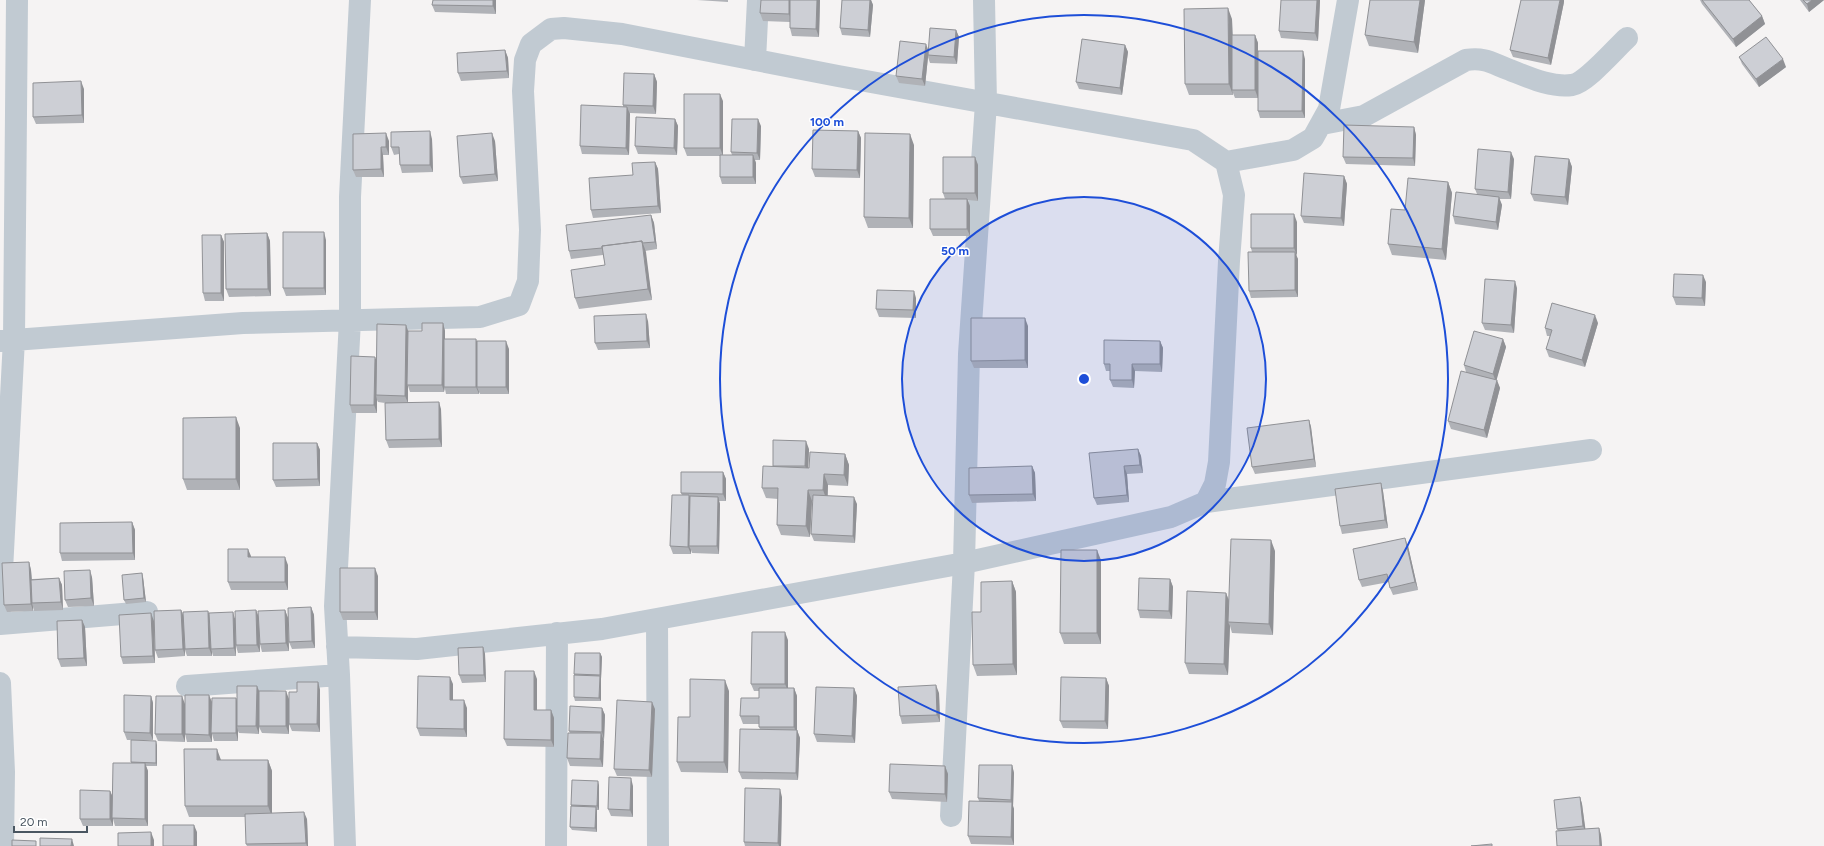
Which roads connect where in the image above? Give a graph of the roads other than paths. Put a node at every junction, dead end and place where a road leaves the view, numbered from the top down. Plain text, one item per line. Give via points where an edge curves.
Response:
1 (17, 0) edge
2 (360, 0) edge
3 (758, 0) edge
4 (984, 0) edge
5 (1348, 0) edge
6 (1627, 38) dead end
7 (755, 60) junction
8 (986, 103) junction
9 (1322, 124) junction
10 (1226, 162) junction
11 (350, 320) junction
12 (7, 340) edge
13 (1591, 450) dead end
14 (1206, 502) junction
15 (964, 563) junction
16 (0, 609) edge
17 (147, 612) edge
18 (657, 619) junction
19 (0, 624) edge
20 (557, 633) junction
21 (337, 647) junction
22 (339, 675) junction
23 (0, 683) edge
24 (187, 686) dead end
25 (2, 772) edge
26 (951, 816) dead end
27 (3, 846) edge
28 (345, 846) edge
29 (556, 846) edge
30 (658, 846) edge

1 - 12 street
2 - 11 street via 350,197
3 - 7 street
4 - 8 street
5 - 9 street via 1329,109
6 - 9 street via 1585,78 1572,85 1548,84 1479,58 1466,60 1364,116
7 - 8 street
7 - 11 street via 622,34 551,28 531,44 525,60 523,91 530,230 528,281 519,305 480,318
8 - 10 street via 1193,140
8 - 15 street via 969,354
9 - 10 street via 1313,138 1293,150
10 - 14 street via 1234,195 1219,462 1215,484
11 - 12 street via 243,323
11 - 21 street via 335,606
12 - 16 street
13 - 14 street
14 - 15 street via 1171,517
15 - 18 street
15 - 26 street
17 - 19 street
18 - 20 street via 602,629
18 - 30 street
20 - 21 street via 417,649
20 - 29 street
21 - 22 street
22 - 24 street
22 - 28 street
23 - 25 street
25 - 27 street

